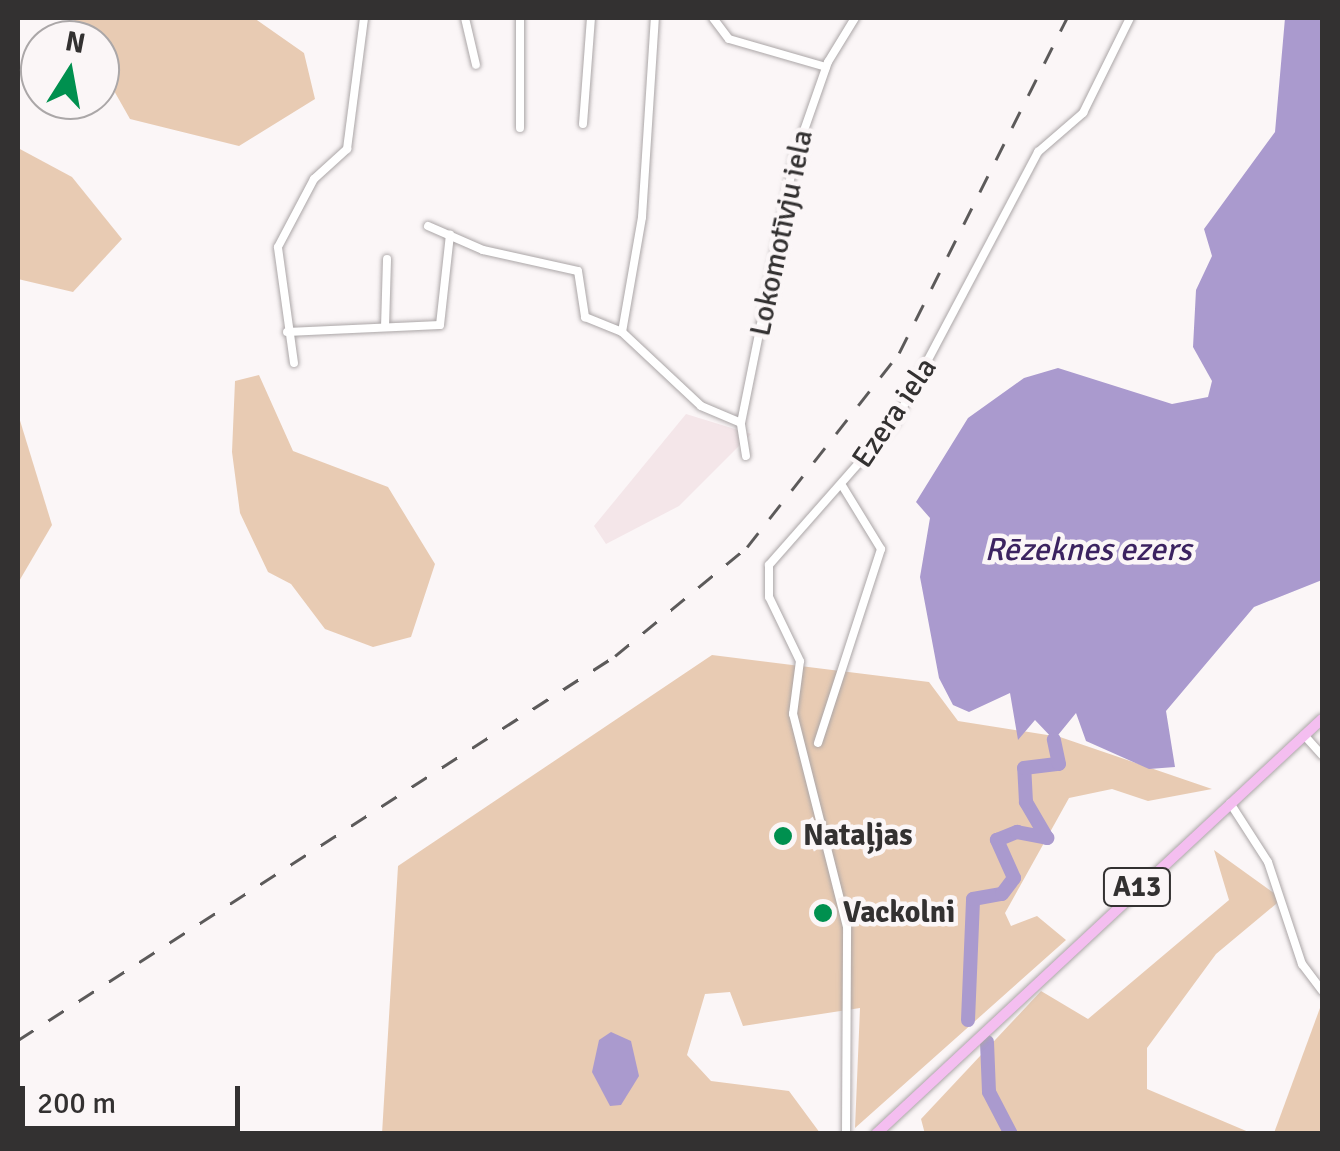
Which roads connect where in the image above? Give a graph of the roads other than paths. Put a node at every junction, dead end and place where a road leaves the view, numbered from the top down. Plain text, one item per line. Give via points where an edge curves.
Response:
1 (364, 18) edge
2 (465, 18) edge
3 (520, 18) edge
4 (591, 18) edge
5 (655, 18) edge
6 (714, 18) edge
7 (855, 18) edge
8 (1130, 18) edge
9 (476, 65) dead end
10 (826, 67) junction
11 (583, 124) dead end
12 (520, 128) dead end
13 (428, 226) dead end
14 (450, 235) junction
15 (386, 259) dead end
16 (385, 328) junction
17 (287, 332) junction
18 (622, 332) junction
19 (294, 363) dead end
20 (741, 423) junction
21 (746, 456) dead end
22 (843, 486) junction
23 (1322, 718) edge
24 (1304, 735) junction
25 (818, 743) dead end
26 (1322, 754) edge
27 (1230, 803) junction
28 (1321, 992) edge
29 (846, 1134) edge
30 (876, 1134) edge

1 - 17 street via 346,149 314,179 278,246
2 - 9 street
3 - 12 street
4 - 11 street
5 - 18 street via 634,286
6 - 10 street via 729,39
7 - 10 street, Lokomotīvju iela
8 - 22 street, Ezera iela via 1083,113 1038,152 914,393
10 - 20 street, Lokomotīvju iela via 794,159
13 - 14 street
14 - 16 street via 442,324
14 - 18 street via 575,268 580,313
15 - 16 street
16 - 17 street
17 - 19 street
18 - 20 street via 701,406
20 - 21 street, Lokomotīvju iela
22 - 25 street via 881,549
22 - 29 street, Ezera iela via 778,546 767,580 800,660 794,714 846,927
23 - 24 main road, A13
24 - 26 street
24 - 27 main road, A13
27 - 28 street via 1281,888
27 - 30 main road, A13 via 950,1056

